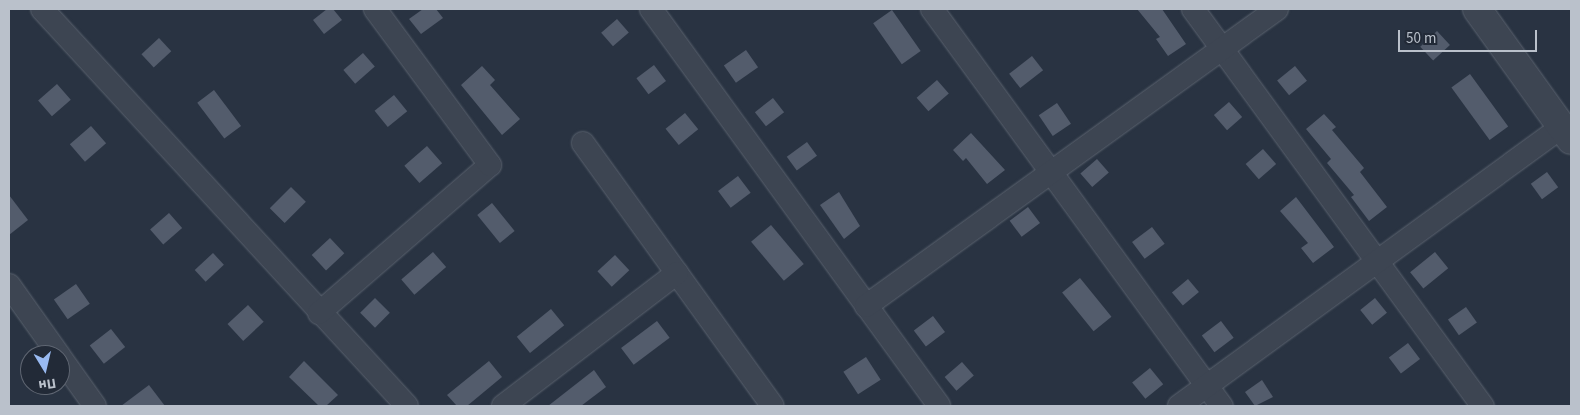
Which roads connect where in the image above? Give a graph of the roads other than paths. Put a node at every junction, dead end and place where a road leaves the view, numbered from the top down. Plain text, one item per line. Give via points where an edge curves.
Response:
1 (42, 9) edge
2 (375, 9) edge
3 (651, 9) edge
4 (932, 9) edge
5 (1192, 9) edge
6 (1276, 9) edge
7 (1477, 9) edge
8 (1220, 48) junction
9 (1566, 133) edge
10 (583, 143) dead end
11 (1049, 171) junction
12 (1378, 260) junction
13 (677, 273) junction
14 (9, 286) edge
15 (866, 306) junction
16 (319, 313) junction
17 (51, 345) edge
18 (70, 371) edge
19 (1207, 387) junction
20 (95, 406) edge
21 (407, 406) edge
22 (503, 406) edge
23 (773, 406) edge
24 (939, 406) edge
25 (1179, 406) edge
26 (1222, 406) edge
27 (1483, 406) edge

1 - 16 street
2 - 16 street via 490,165
3 - 15 street
4 - 11 street
5 - 8 street
6 - 8 street
7 - 9 street
8 - 11 street
8 - 12 street
9 - 12 street
10 - 13 street
11 - 15 street
11 - 19 street
12 - 19 street
12 - 27 street
13 - 22 street
13 - 23 street
14 - 17 street
15 - 24 street
16 - 21 street
18 - 20 street
19 - 25 street
19 - 26 street

